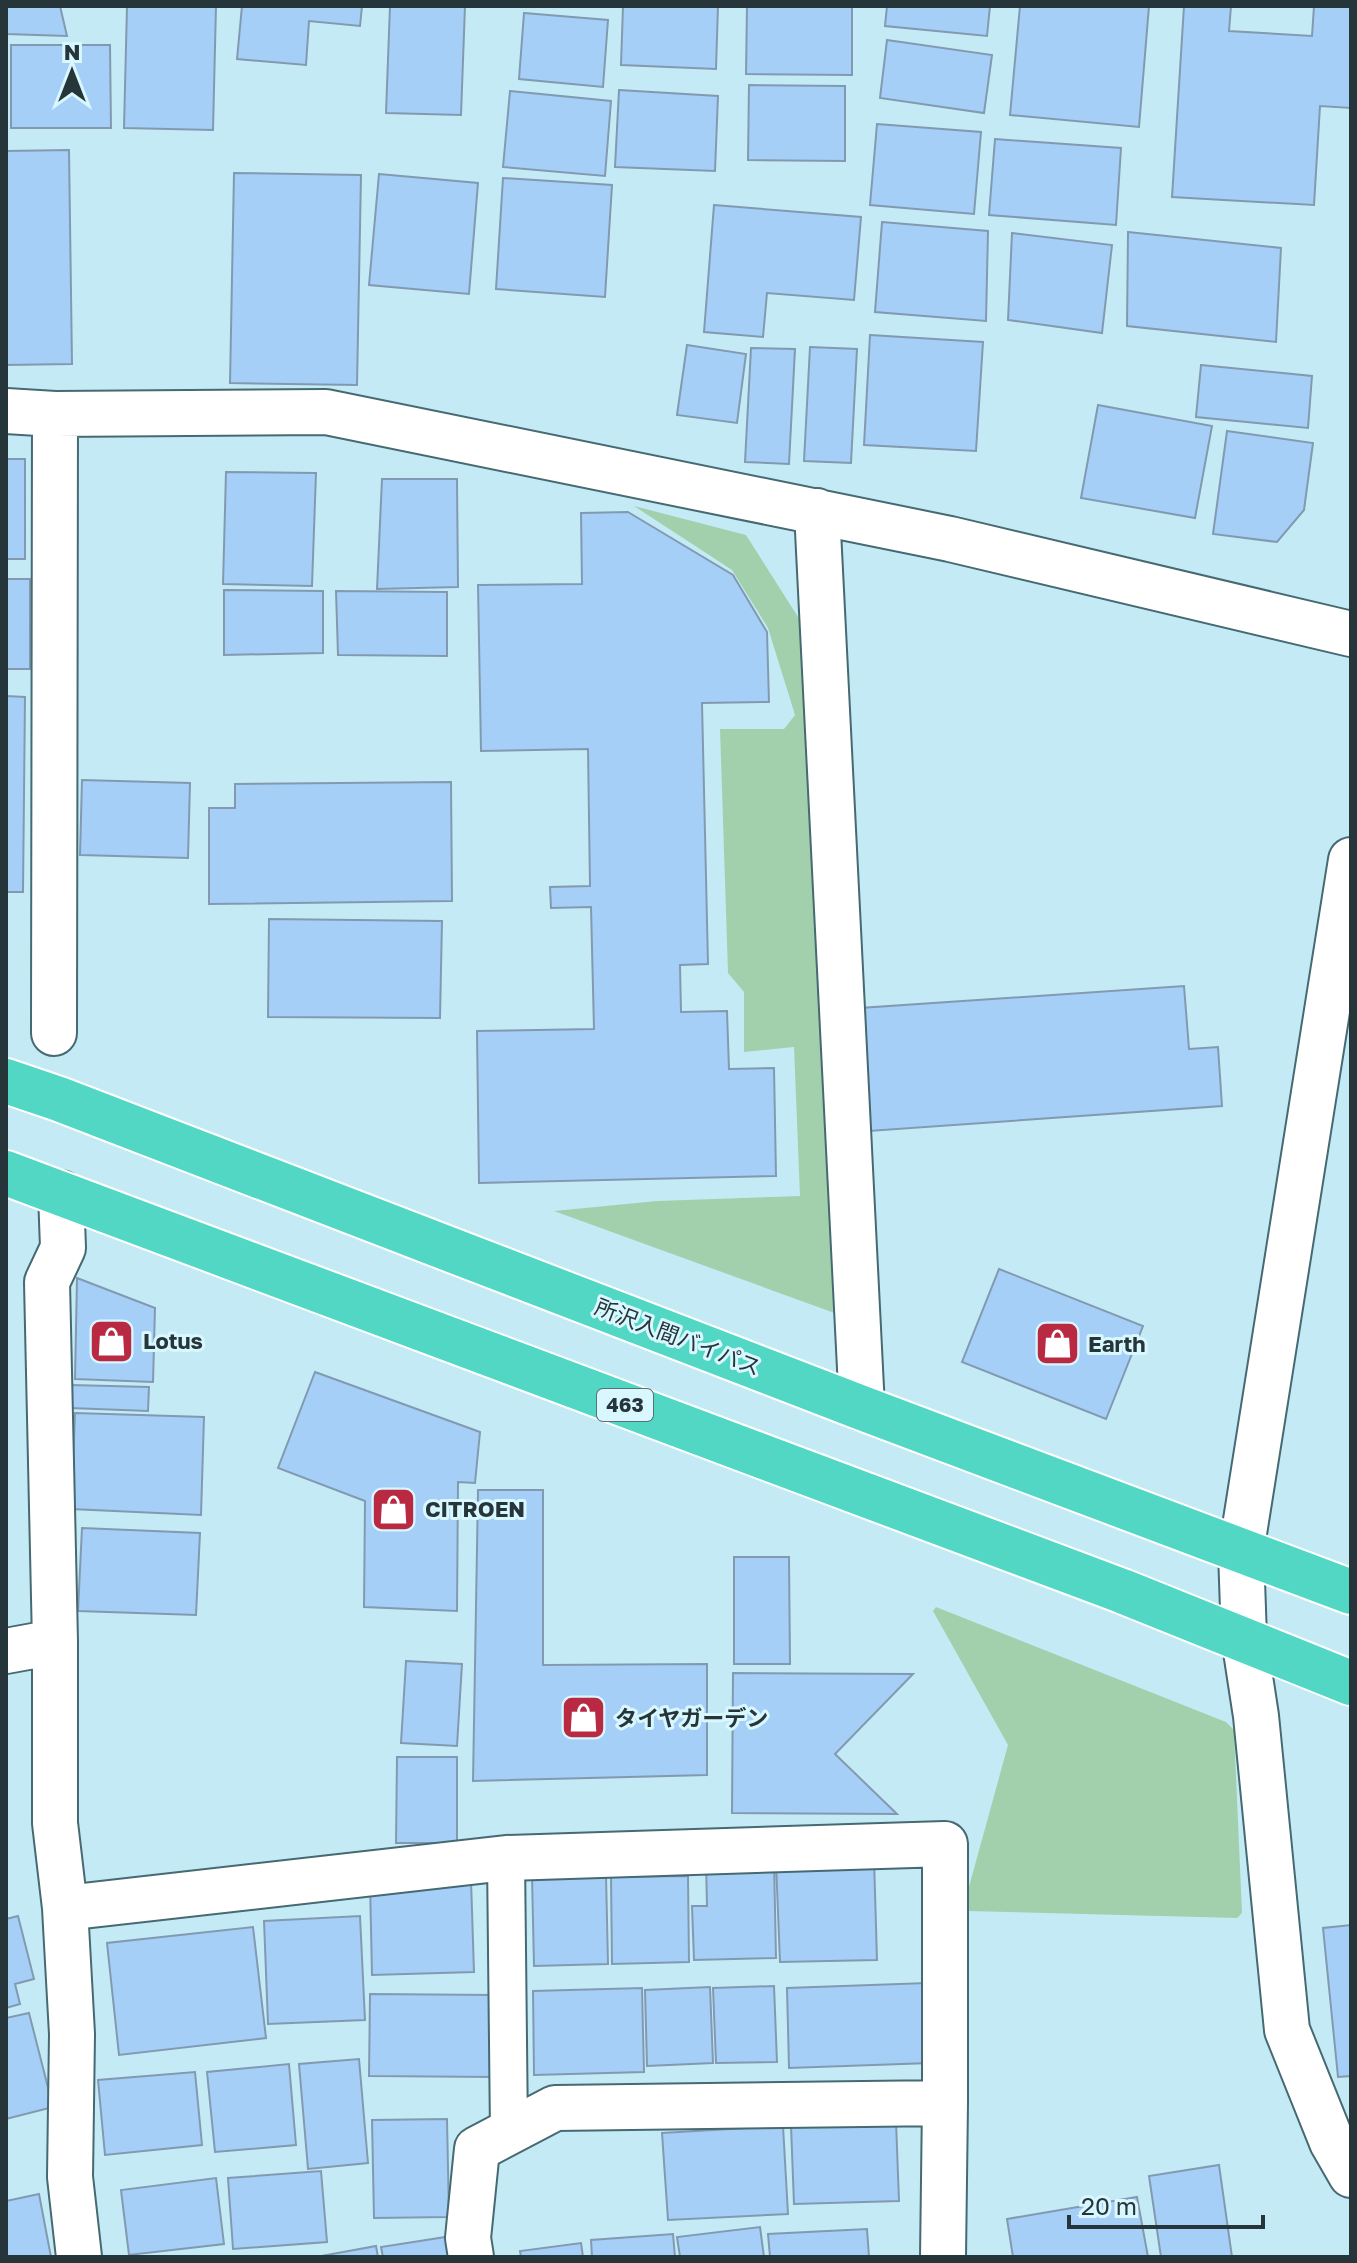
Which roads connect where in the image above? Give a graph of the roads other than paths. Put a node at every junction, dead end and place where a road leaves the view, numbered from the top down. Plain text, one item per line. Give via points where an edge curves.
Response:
1 (6, 411) edge
2 (55, 414) junction
3 (817, 511) junction
4 (1351, 634) edge
5 (1351, 860) edge
6 (54, 1033) dead end
7 (6, 1081) edge
8 (6, 1173) edge
9 (61, 1193) junction
10 (862, 1408) junction
11 (1241, 1552) junction
12 (1351, 1592) edge
13 (1244, 1638) junction
14 (55, 1642) junction
15 (6, 1651) edge
16 (1351, 1683) edge
17 (506, 1858) junction
18 (65, 1908) junction
19 (945, 2103) junction
20 (509, 2133) junction
21 (1351, 2175) edge
22 (79, 2257) edge
23 (471, 2257) edge
24 (943, 2257) edge

1 - 2 street
2 - 3 street via 326,412
2 - 6 street
3 - 4 street
3 - 10 street
5 - 11 street
7 - 10 highway, 所沢入間バイパス
8 - 9 highway, 463
9 - 13 highway, 463
9 - 14 street via 63,1248 47,1282
10 - 11 highway, 所沢入間バイパス
11 - 12 highway, 所沢入間バイパス
11 - 13 street
13 - 16 highway, 463
13 - 21 street via 1287,2030 1332,2142
14 - 15 street
14 - 18 street via 55,1823
17 - 18 street
17 - 19 street via 945,1844
17 - 20 lane
18 - 22 street via 72,2034 70,2177
19 - 20 street via 555,2108
19 - 24 street
20 - 23 street via 477,2149 468,2238

